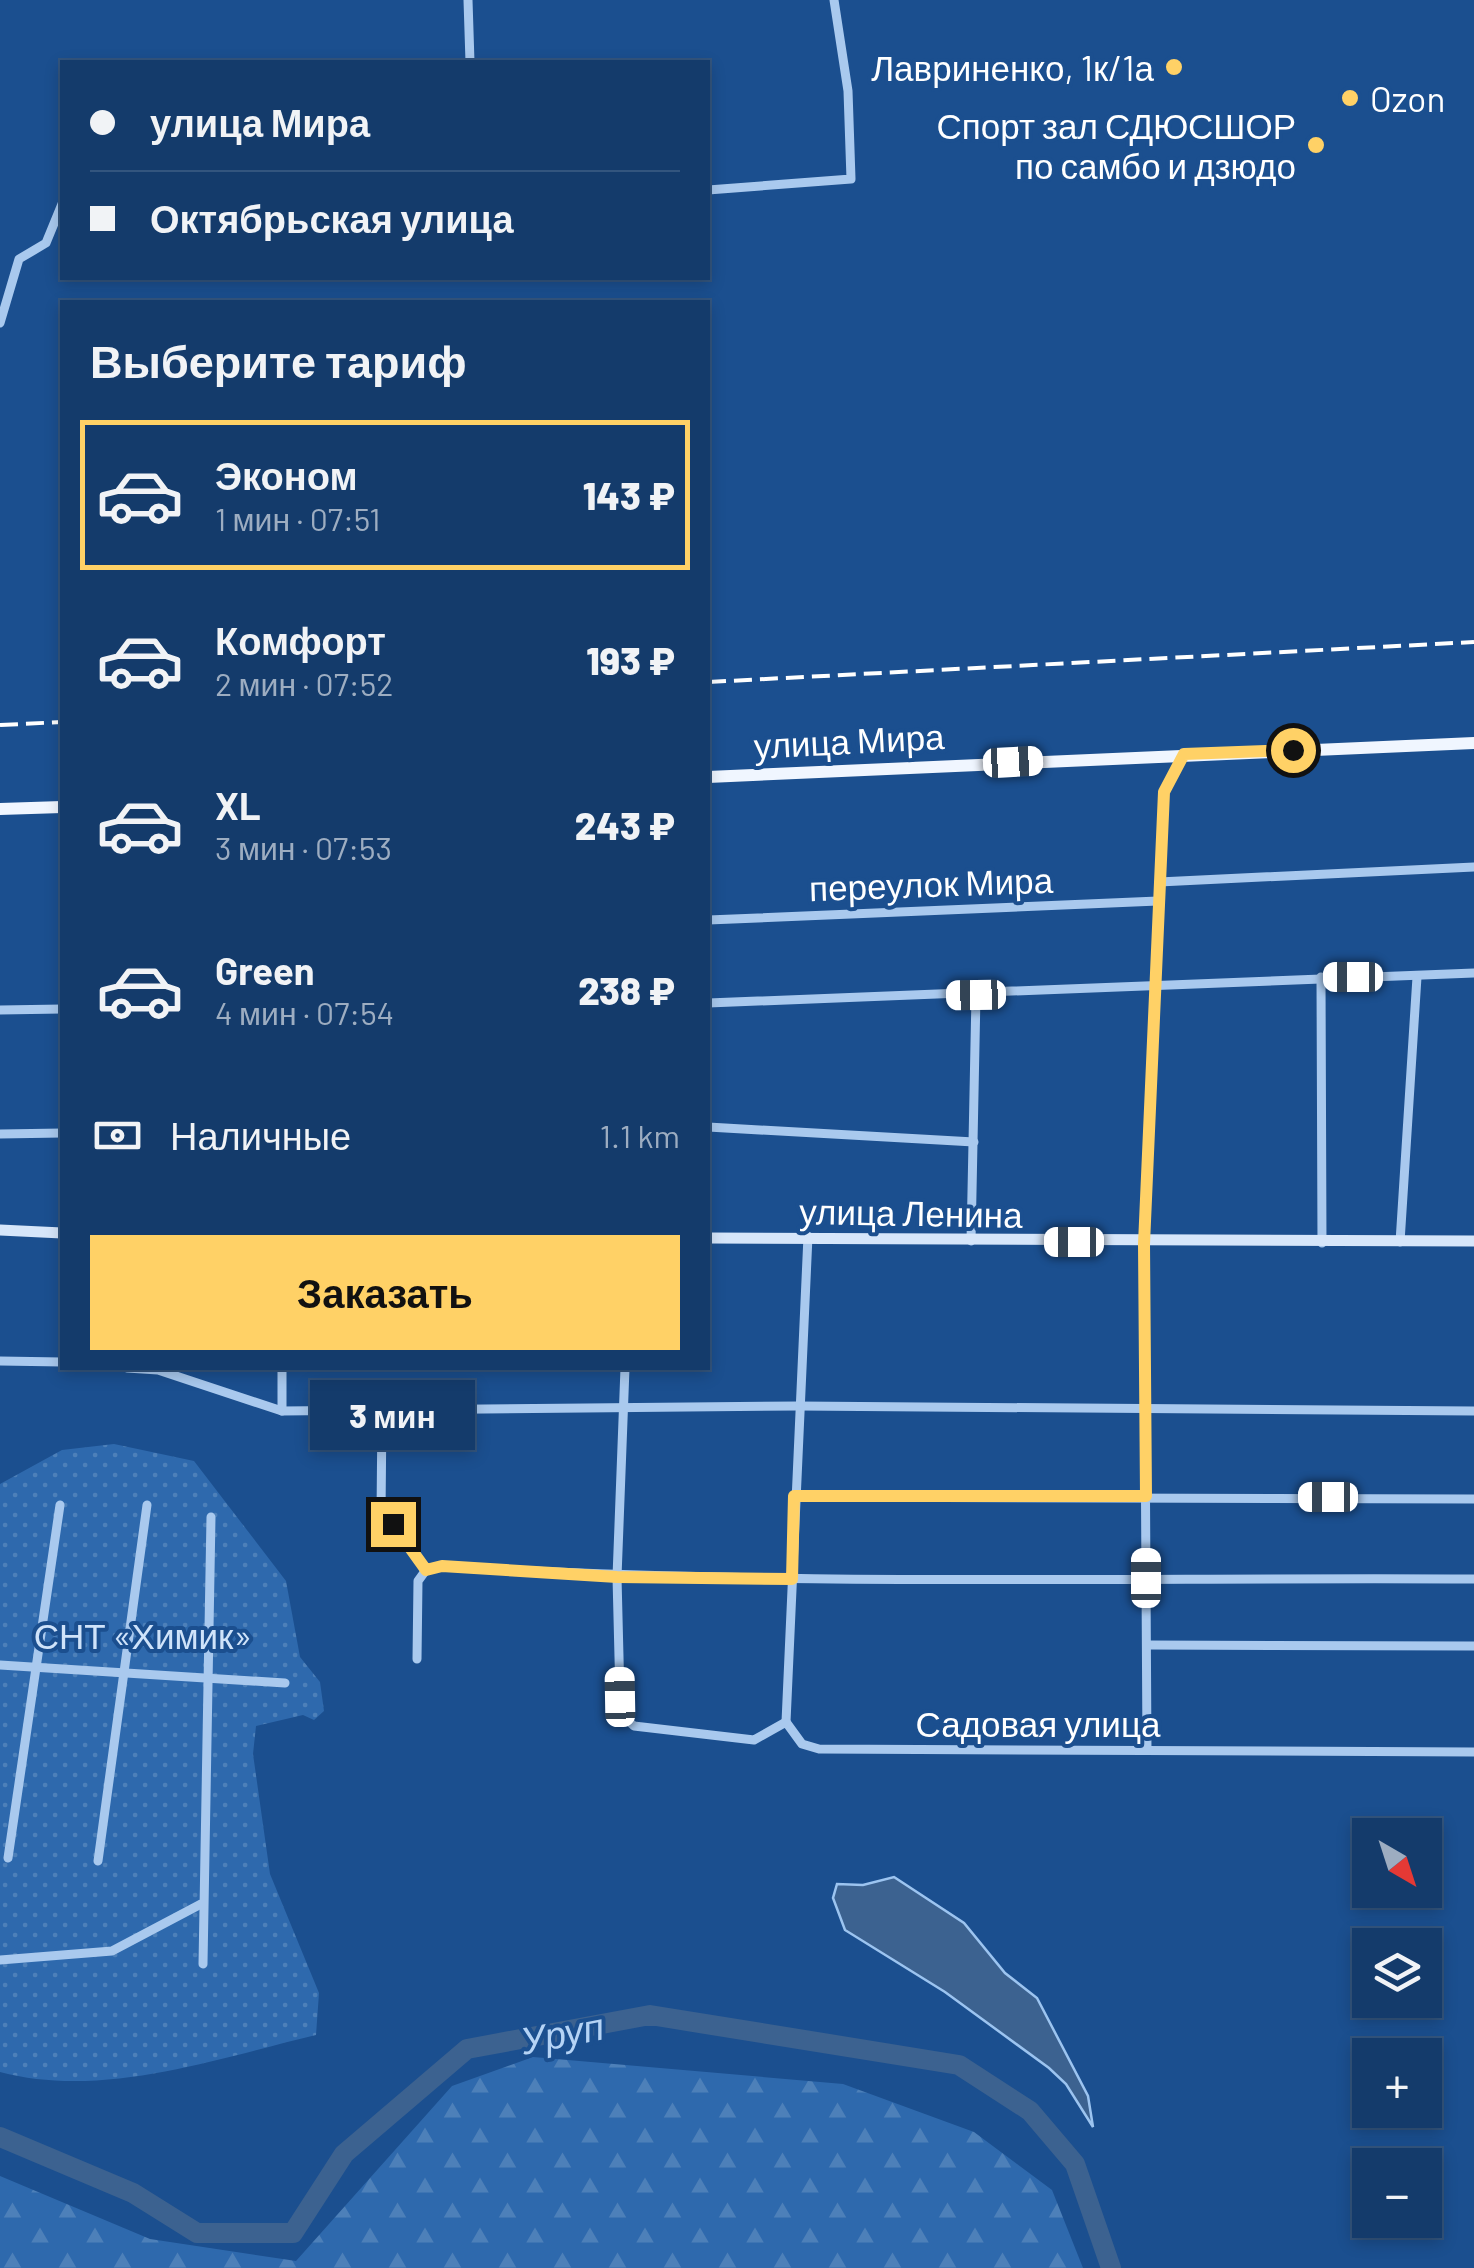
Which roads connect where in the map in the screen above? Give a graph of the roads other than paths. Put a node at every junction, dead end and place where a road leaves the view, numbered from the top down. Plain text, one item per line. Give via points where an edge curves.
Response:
1 (468, 0) edge
2 (834, 0) edge
3 (470, 60) edge
4 (710, 190) edge
5 (60, 209) edge
6 (0, 323) edge
7 (1474, 743) edge
8 (1184, 754) junction
9 (710, 777) edge
10 (60, 807) edge
11 (0, 809) edge
12 (1474, 867) edge
13 (1159, 882) junction
14 (1158, 901) junction
15 (710, 920) edge
16 (1474, 973) edge
17 (1321, 977) junction
18 (1417, 977) junction
19 (1156, 987) junction
20 (976, 995) junction
21 (710, 1003) edge
22 (0, 1010) edge
23 (60, 1010) edge
24 (710, 1127) edge
25 (0, 1134) edge
26 (60, 1134) edge
27 (974, 1142) junction
28 (0, 1230) edge
29 (60, 1233) edge
30 (808, 1236) junction
31 (710, 1238) edge
32 (970, 1241) junction
33 (1400, 1242) junction
34 (1474, 1242) edge
35 (1322, 1243) junction
36 (1144, 1244) junction
37 (0, 1361) edge
38 (60, 1362) edge
39 (158, 1370) edge
40 (282, 1370) edge
41 (625, 1370) edge
42 (798, 1406) junction
43 (624, 1410) junction
44 (282, 1411) junction
45 (382, 1411) junction
46 (1474, 1411) edge
47 (1146, 1412) junction
48 (794, 1496) junction
49 (1146, 1496) junction
50 (1474, 1499) edge
51 (146, 1504) dead end
52 (60, 1505) dead end
53 (381, 1514) dead end
54 (211, 1517) dead end
55 (393, 1524) dead end
56 (426, 1570) junction
57 (617, 1577) junction
58 (1146, 1578) junction
59 (792, 1579) junction
60 (1474, 1579) edge
61 (1146, 1644) junction
62 (1474, 1646) edge
63 (417, 1658) dead end
64 (0, 1665) edge
65 (34, 1667) junction
66 (125, 1672) junction
67 (208, 1678) junction
68 (285, 1683) dead end
69 (786, 1722) junction
70 (1147, 1750) junction
71 (1474, 1752) edge
72 (8, 1858) dead end
73 (98, 1861) dead end
74 (201, 1904) junction
75 (0, 1960) edge
76 (204, 1964) dead end

1 - 3 street
2 - 4 street via 848,91 851,180
5 - 6 street via 46,243 19,259
7 - 8 main road, улица Мира
8 - 9 main road, улица Мира
8 - 13 street via 1164,792
10 - 11 main road
12 - 13 street
13 - 14 street
14 - 15 street, переулок Мира
14 - 19 street
16 - 18 street
17 - 18 street
17 - 19 street
17 - 35 street
18 - 33 street
19 - 20 street
19 - 36 street
20 - 21 street
20 - 27 street
22 - 23 street
24 - 27 street
25 - 26 street
27 - 32 street
28 - 29 main road
30 - 31 main road, улица Ленина
30 - 32 main road, улица Ленина
30 - 42 street
32 - 36 main road, улица Ленина
33 - 34 main road, улица Ленина
33 - 35 main road, улица Ленина
35 - 36 main road, улица Ленина
36 - 47 street
37 - 38 street
39 - 44 street
40 - 44 street
41 - 43 street
42 - 43 street
42 - 47 street
42 - 48 street
43 - 45 street
43 - 57 street
44 - 45 street
45 - 53 street
46 - 47 street
47 - 49 street
48 - 49 street
48 - 59 street
49 - 50 street
49 - 58 street
51 - 66 street
52 - 65 street
54 - 67 street
55 - 56 street
56 - 57 street
56 - 63 street via 418,1581
57 - 59 street
57 - 69 street via 623,1716 634,1726 754,1740
58 - 59 street
58 - 60 street
58 - 61 street
59 - 69 street
61 - 62 street
61 - 70 street
64 - 65 street
65 - 66 street
65 - 72 street
66 - 67 street
66 - 73 street
67 - 68 street
67 - 74 street
69 - 70 street, Садовая улица via 802,1744 820,1749
70 - 71 street, Садовая улица
74 - 75 street via 112,1952
74 - 76 street

